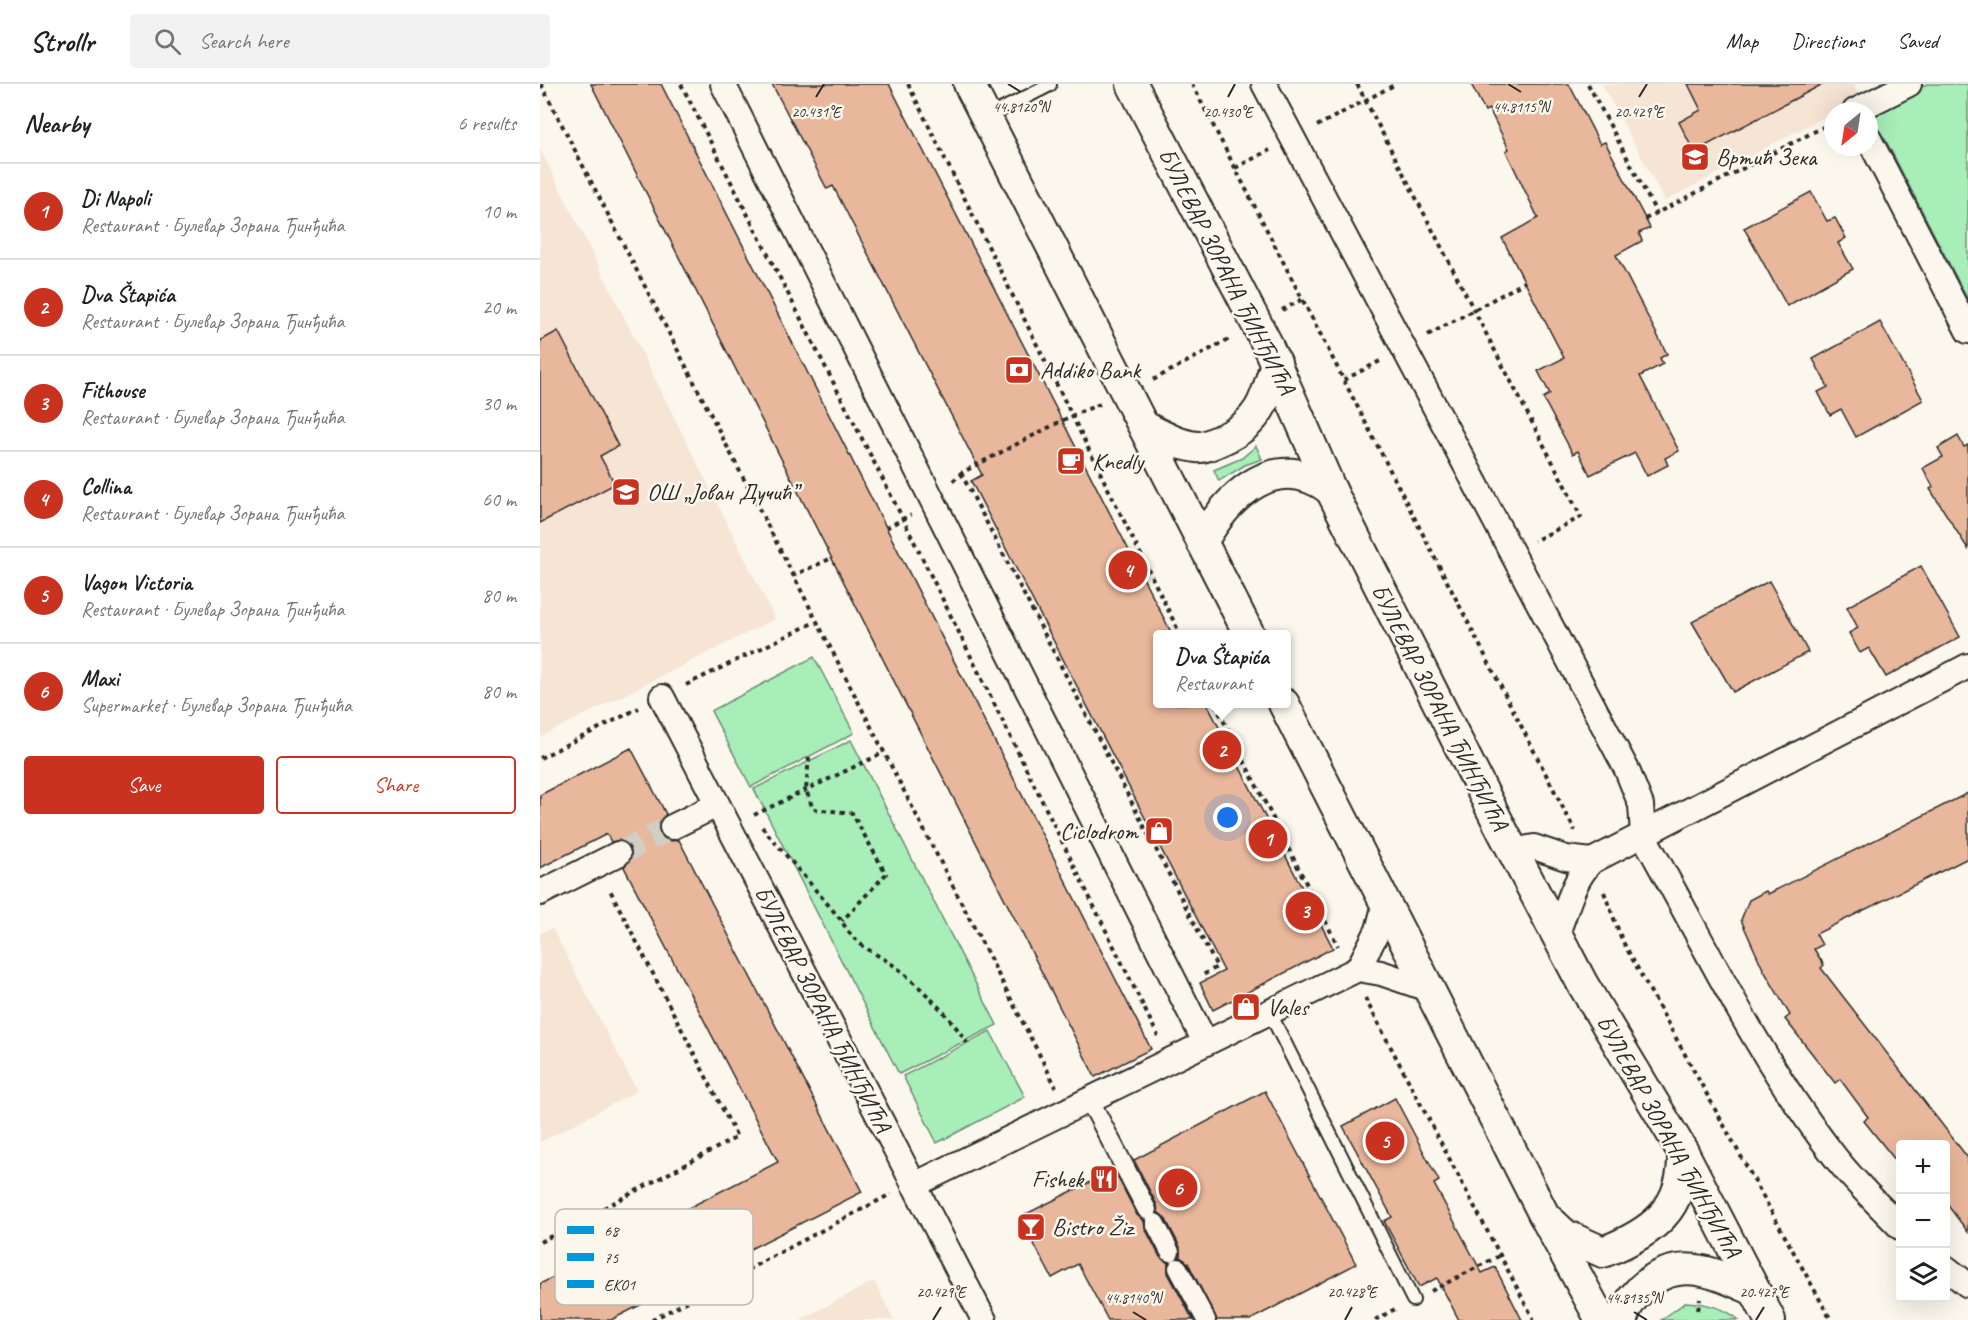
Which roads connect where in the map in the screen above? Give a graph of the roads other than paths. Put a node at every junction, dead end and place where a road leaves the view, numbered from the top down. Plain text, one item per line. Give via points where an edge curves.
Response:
1 (723, 84) edge
2 (969, 84) edge
3 (1132, 84) edge
4 (1264, 84) edge
5 (1902, 85) edge
6 (1050, 86) dead end
7 (1871, 102) edge
8 (986, 118) junction
9 (1878, 156) edge
10 (1968, 331) edge
11 (1276, 363) junction
12 (1144, 427) junction
13 (1331, 490) junction
14 (1202, 542) junction
15 (1247, 630) edge
16 (1968, 666) edge
17 (662, 697) dead end
18 (1286, 708) edge
19 (717, 805) junction
20 (672, 827) tunnel mouth
21 (1643, 835) junction
22 (1513, 851) junction
23 (607, 860) tunnel mouth
24 (1592, 861) junction
25 (540, 893) edge
26 (1385, 904) junction
27 (1557, 933) junction
28 (1354, 970) junction
29 (1428, 989) junction
30 (1269, 1011) junction
31 (1205, 1042) junction
32 (1078, 1104) junction
33 (1683, 1152) junction
34 (914, 1185) junction
35 (1544, 1215) junction
36 (1896, 1223) edge
37 (1170, 1252) dead end
38 (1178, 1268) dead end
39 (1950, 1271) edge
40 (1968, 1286) edge
41 (1754, 1290) junction
42 (1413, 1300) road end
43 (984, 1320) edge
44 (1206, 1320) edge
45 (1600, 1320) edge
46 (1622, 1320) edge
47 (1770, 1320) edge

1 - 31 street
2 - 8 street
3 - 11 street, БУЛЕВАР ЗОРАНА ЂИНЂИЋА
4 - 21 street via 1636,786
5 - 7 street
6 - 8 lane
8 - 12 street
9 - 10 street
11 - 12 street via 1258,413 1232,435 1199,448 1179,444
11 - 13 street, БУЛЕВАР ЗОРАНА ЂИНЂИЋА
12 - 14 street
13 - 14 street via 1317,479 1274,475 1249,486 1228,503
13 - 22 street, БУЛЕВАР ЗОРАНА ЂИНЂИЋА
14 - 15 street
16 - 21 street
17 - 19 street, БУЛЕВАР ЗОРАНА ЂИНЂИЋА
18 - 26 street
19 - 20 street
19 - 34 street, БУЛЕВАР ЗОРАНА ЂИНЂИЋА
21 - 24 street
21 - 36 street via 1736,1005 1804,1115 1833,1155
22 - 24 street via 1534,847 1566,858
22 - 27 street, БУЛЕВАР ЗОРАНА ЂИНЂИЋА
23 - 25 street
24 - 27 street via 1573,885
26 - 28 street via 1378,930
26 - 29 street
27 - 33 street, БУЛЕВАР ЗОРАНА ЂИНЂИЋА via 1581,983
28 - 29 street via 1381,973
28 - 30 street
29 - 35 street
30 - 31 street
30 - 42 lane
31 - 32 street
32 - 34 street
32 - 37 street
33 - 35 street via 1680,1188 1673,1202 1658,1222 1636,1239 1603,1252 1565,1235
33 - 41 street, БУЛЕВАР ЗОРАНА ЂИНЂИЋА
34 - 43 street, БУЛЕВАР ЗОРАНА ЂИНЂИЋА
35 - 45 street
38 - 44 street
39 - 40 street
41 - 46 street via 1702,1270 1677,1269 1646,1284 1631,1299
41 - 47 street, БУЛЕВАР ЗОРАНА ЂИНЂИЋА

